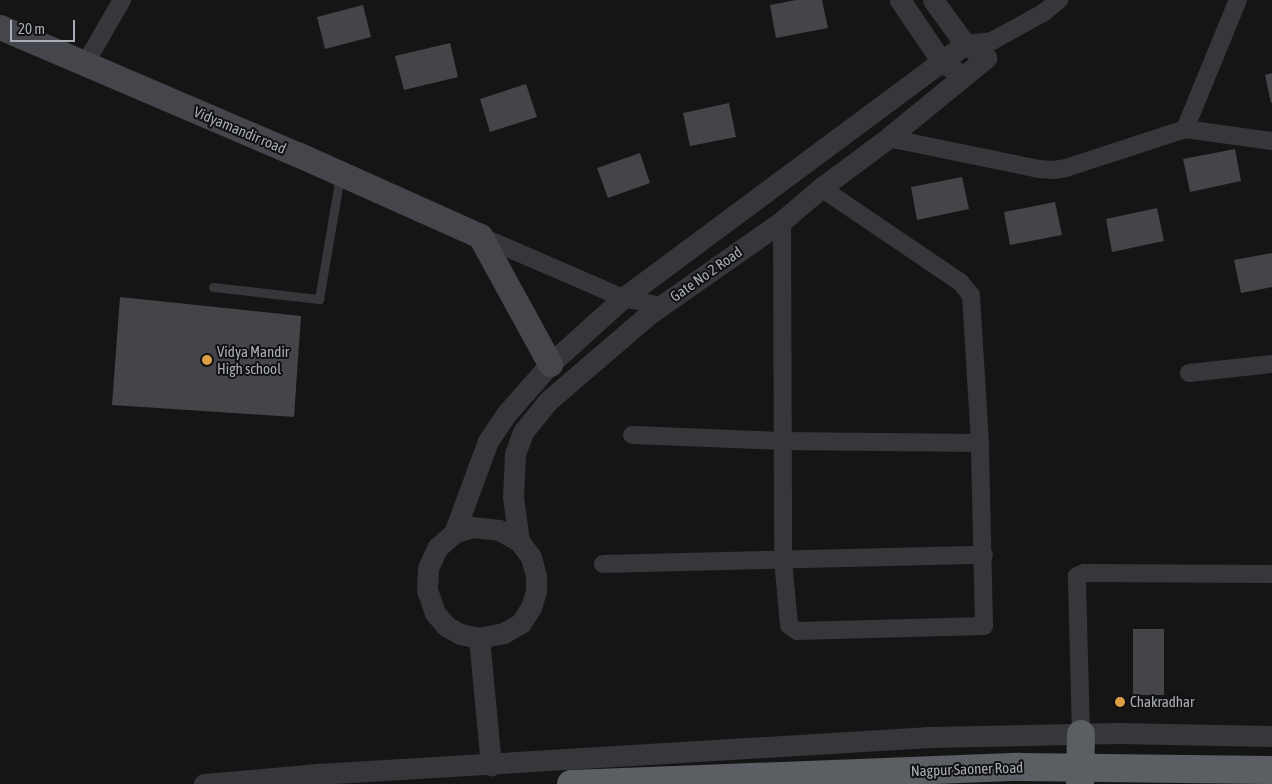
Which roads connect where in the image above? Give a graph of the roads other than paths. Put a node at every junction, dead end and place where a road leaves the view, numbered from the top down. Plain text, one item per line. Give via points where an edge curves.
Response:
1 (122, 0) edge
2 (900, 0) edge
3 (933, 0) edge
4 (1059, 0) edge
5 (1238, 0) edge
6 (0, 27) edge
7 (965, 44) junction
8 (989, 49) junction
9 (942, 62) junction
10 (85, 64) junction
11 (964, 76) junction
12 (1185, 129) junction
13 (888, 138) junction
14 (1272, 141) edge
15 (340, 173) junction
16 (821, 188) junction
17 (782, 221) junction
18 (480, 236) junction
19 (213, 286) dead end
20 (622, 298) junction
21 (660, 306) junction
22 (550, 364) junction
23 (1272, 364) edge
24 (1189, 373) dead end
25 (571, 381) junction
26 (632, 435) dead end
27 (781, 441) junction
28 (980, 442) junction
29 (454, 533) junction
30 (519, 541) junction
31 (984, 555) junction
32 (783, 560) junction
33 (603, 564) dead end
34 (1272, 574) edge
35 (479, 638) junction
36 (1081, 734) junction
37 (1272, 736) edge
38 (491, 765) junction
39 (1272, 770) edge
40 (1081, 776) edge
41 (204, 784) edge
42 (571, 784) edge

1 - 10 street
2 - 9 street
3 - 7 street
4 - 8 street
5 - 12 street
6 - 10 main road, Vidyamandir road
7 - 8 street
7 - 9 street, Gate No 2 Road
8 - 11 street, Gate No 2 Road
9 - 11 street
9 - 20 street, Gate No 2 Road
10 - 15 main road, Vidyamandir road
11 - 13 street, Gate No 2 Road
12 - 13 street via 1054,170
12 - 14 street
13 - 16 street, Gate No 2 Road
15 - 18 main road, Vidyamandir road
15 - 19 lane via 319,299
16 - 17 street, Gate No 2 Road
16 - 28 street via 967,288 973,304
17 - 21 street, Gate No 2 Road
17 - 27 street
18 - 20 street
18 - 22 main road
20 - 21 street
20 - 22 street, Gate No 2 Road
21 - 25 street, Gate No 2 Road
22 - 25 street
22 - 29 street, Gate No 2 Road via 507,413 488,441
23 - 24 street
25 - 30 street, Gate No 2 Road via 531,419 515,454 513,497
26 - 27 street
27 - 28 street
27 - 32 street
28 - 31 street
29 - 30 street via 472,527 500,530
29 - 35 street via 438,547 428,568 426,590 435,613 446,626 460,634
30 - 35 street via 531,557 536,576 531,607 521,623 504,633
31 - 32 street
31 - 32 street via 984,626 964,627 792,629 787,618
32 - 33 street
34 - 36 street via 1084,573 1077,576
35 - 38 street
36 - 37 street
36 - 38 street via 930,737
36 - 40 highway
38 - 41 street
39 - 40 highway, Nagpur Saoner Road via 1205,769
40 - 42 highway, Nagpur Saoner Road via 1020,767

